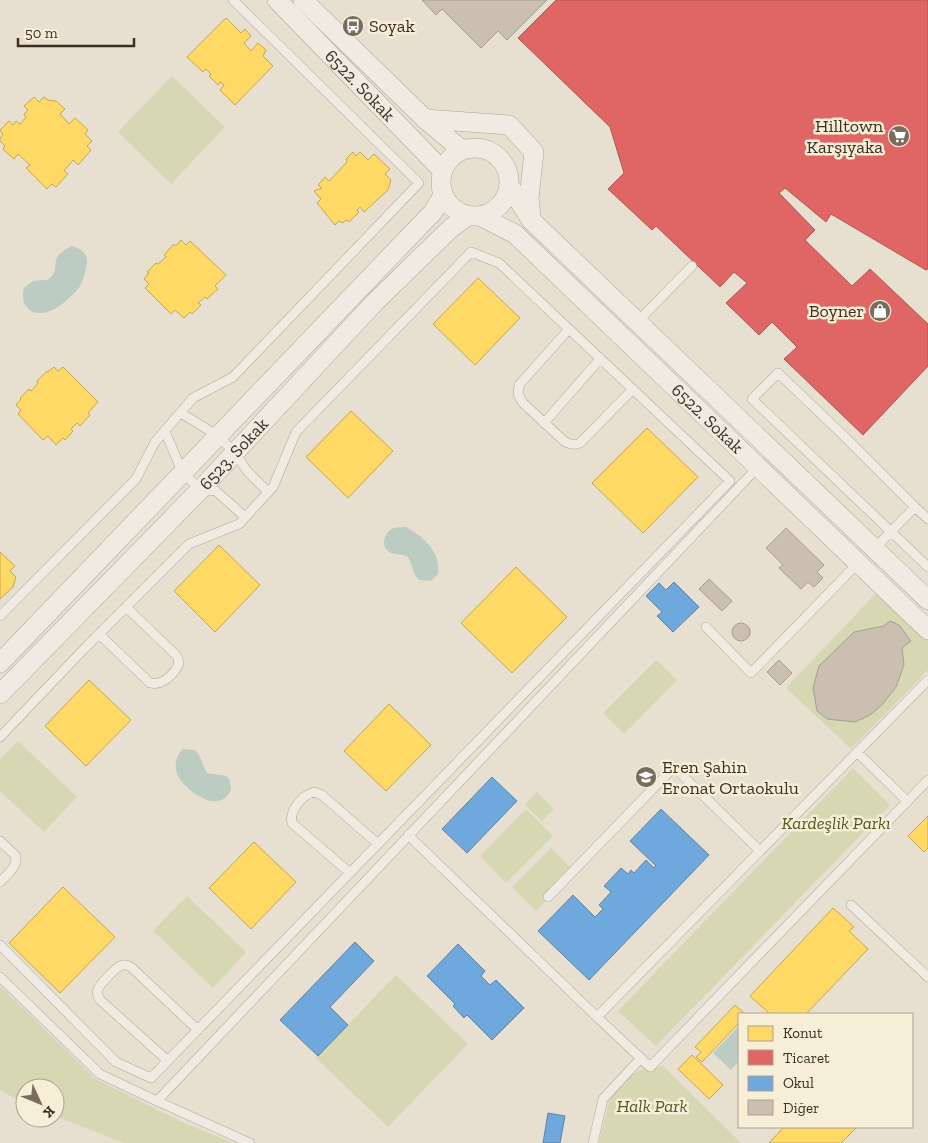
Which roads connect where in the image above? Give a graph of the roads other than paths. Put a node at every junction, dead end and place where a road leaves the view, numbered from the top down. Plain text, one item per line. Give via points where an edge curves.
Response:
1 (233, 0) edge
2 (277, 0) edge
3 (303, 0) edge
4 (425, 120) junction
5 (462, 150) junction
6 (442, 170) junction
7 (509, 184) junction
8 (443, 196) junction
9 (474, 216) junction
10 (531, 220) junction
11 (692, 266) dead end
12 (638, 322) junction
13 (569, 329) junction
14 (600, 359) junction
15 (633, 389) junction
16 (180, 413) junction
17 (544, 423) junction
18 (165, 431) junction
19 (218, 436) junction
20 (235, 453) junction
21 (758, 467) junction
22 (183, 474) junction
23 (201, 489) junction
24 (268, 492) junction
25 (915, 507) junction
26 (245, 518) junction
27 (928, 519) edge
28 (891, 531) junction
29 (874, 548) junction
30 (858, 563) junction
31 (928, 567) edge
32 (928, 600) edge
33 (126, 607) junction
34 (0, 616) edge
35 (706, 627) dead end
36 (928, 630) edge
37 (99, 634) junction
38 (0, 663) edge
39 (928, 680) edge
40 (0, 694) edge
41 (0, 737) edge
42 (857, 752) junction
43 (928, 780) edge
44 (907, 801) junction
45 (408, 836) junction
46 (0, 841) edge
47 (378, 844) junction
48 (760, 851) junction
49 (350, 873) junction
50 (0, 882) edge
51 (548, 897) dead end
52 (851, 905) dead end
53 (0, 945) edge
54 (928, 977) edge
55 (0, 978) edge
56 (597, 1017) junction
57 (198, 1030) junction
58 (641, 1058) junction
59 (168, 1061) junction
60 (157, 1101) junction
61 (250, 1143) edge
62 (593, 1143) edge

1 - 16 lane via 420,183 233,376 193,398
2 - 6 street, 6522. Sokak
3 - 4 street, 6522. Sokak
4 - 5 street, 6522. Sokak
4 - 10 street via 509,126 534,152 529,198
5 - 6 street via 454,154
5 - 7 street via 482,148 499,157 509,174
6 - 8 street
7 - 9 street via 503,202 489,213
7 - 10 street, 6522. Sokak
8 - 9 street via 453,208
8 - 19 street, 6523. Sokak via 433,212
9 - 20 street, 6523. Sokak via 446,232 375,302
9 - 21 street, 6522. Sokak via 515,234
10 - 12 street, 6522. Sokak
11 - 12 lane
12 - 29 street, 6522. Sokak
13 - 14 lane
13 - 17 lane via 519,385 519,399
13 - 24 lane via 499,263 471,252 296,432
14 - 15 lane
14 - 17 lane
15 - 17 lane via 580,443 568,444
15 - 47 lane via 730,481
16 - 18 lane
16 - 19 lane
18 - 22 lane
18 - 34 lane via 155,442 136,479
19 - 20 lane
19 - 22 street, 6523. Sokak
20 - 23 street, 6523. Sokak
20 - 24 lane
21 - 30 street, 6522. Sokak
21 - 45 lane
22 - 23 lane
22 - 38 street, 6523. Sokak
23 - 26 lane via 216,492
23 - 40 street, 6523. Sokak
24 - 26 lane
25 - 27 lane
25 - 28 lane
25 - 28 lane via 778,373 752,399
26 - 33 lane via 239,524 189,544
28 - 29 lane
28 - 31 lane
29 - 32 street, 6522. Sokak
30 - 35 lane via 751,672
30 - 36 street, 6522. Sokak
33 - 37 lane
33 - 37 lane via 177,656 179,663 176,669 161,683 150,683
37 - 41 lane
39 - 42 lane
42 - 44 lane
42 - 48 lane
43 - 44 lane
44 - 58 lane via 650,1067
45 - 56 lane
45 - 60 lane
46 - 50 lane via 16,856 13,868
47 - 49 lane
47 - 49 lane via 322,795 314,792 306,796 292,811 292,823
48 - 51 lane via 674,767
48 - 56 lane
49 - 57 lane
52 - 54 lane
53 - 59 lane via 116,1062 152,1078
55 - 60 lane via 100,1074
56 - 58 lane
57 - 59 lane
57 - 59 lane via 127,965 119,967 98,987 99,999
58 - 62 lane via 603,1099
60 - 61 lane

